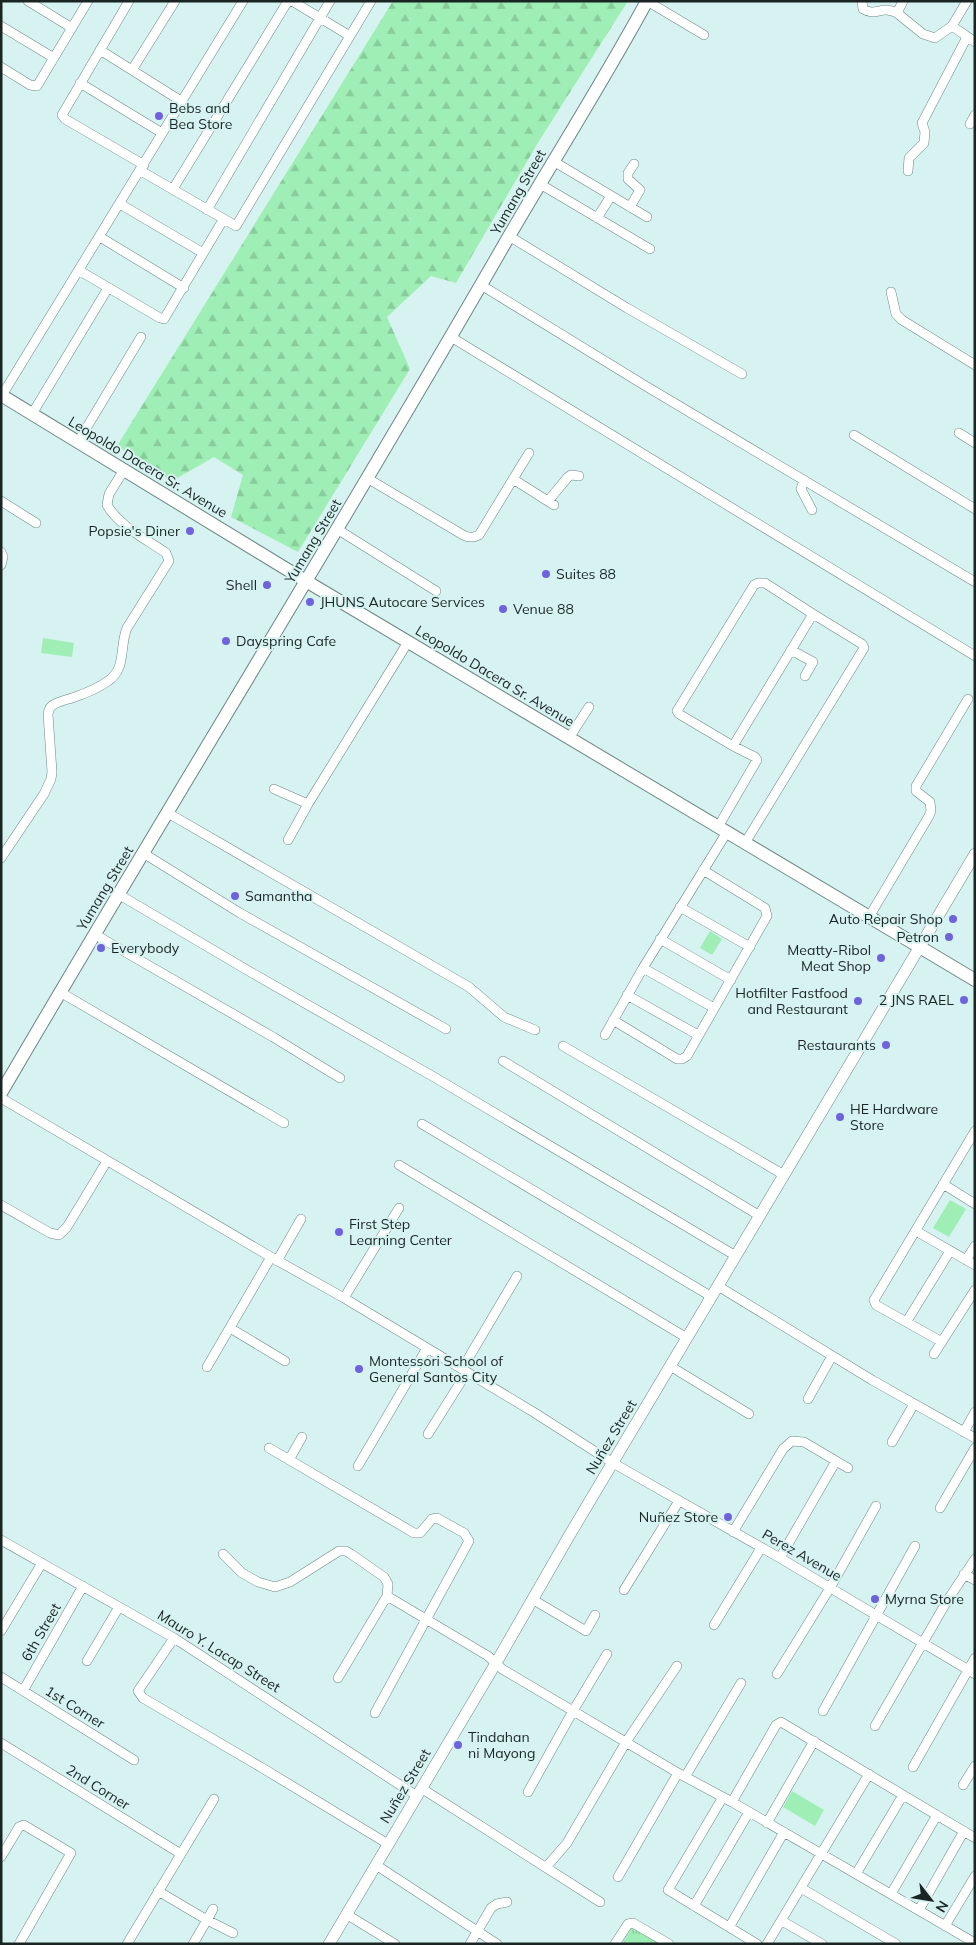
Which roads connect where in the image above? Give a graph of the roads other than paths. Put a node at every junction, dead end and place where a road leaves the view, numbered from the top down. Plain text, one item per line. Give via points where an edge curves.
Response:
1 (28, 1) edge
2 (88, 1) edge
3 (129, 1) edge
4 (175, 1) edge
5 (243, 1) edge
6 (288, 1) edge
7 (292, 1) edge
8 (330, 1) edge
9 (371, 1) edge
10 (647, 1) edge
11 (862, 1) edge
12 (891, 1) edge
13 (903, 1) edge
14 (968, 1) edge
15 (43, 5) edge
16 (884, 9) junction
17 (897, 13) junction
18 (320, 18) junction
19 (1, 26) edge
20 (952, 26) junction
21 (72, 28) junction
22 (704, 35) dead end
23 (350, 36) junction
24 (971, 39) edge
25 (100, 50) junction
26 (54, 58) junction
27 (1, 67) edge
28 (132, 70) junction
29 (80, 83) junction
30 (181, 101) junction
31 (975, 115) edge
32 (970, 124) dead end
33 (162, 133) junction
34 (553, 161) junction
35 (634, 164) dead end
36 (142, 168) junction
37 (908, 171) dead end
38 (540, 184) junction
39 (173, 189) junction
40 (611, 196) junction
41 (120, 204) junction
42 (630, 207) junction
43 (207, 210) junction
44 (647, 217) dead end
45 (597, 218) junction
46 (223, 220) junction
47 (509, 236) junction
48 (100, 237) junction
49 (650, 250) dead end
50 (203, 252) junction
51 (80, 271) junction
52 (481, 285) junction
53 (108, 288) junction
54 (184, 288) junction
55 (891, 292) dead end
56 (141, 337) dead end
57 (451, 337) junction
58 (465, 346) junction
59 (442, 352) junction
60 (975, 366) edge
61 (742, 374) dead end
62 (2, 396) edge
63 (32, 414) junction
64 (959, 432) dead end
65 (854, 435) dead end
66 (78, 442) junction
67 (975, 443) edge
68 (530, 453) dead end
69 (124, 470) junction
70 (579, 476) dead end
71 (367, 478) junction
72 (513, 480) junction
73 (804, 480) junction
74 (1, 501) edge
75 (812, 510) dead end
76 (975, 510) edge
77 (36, 522) dead end
78 (337, 529) junction
79 (1, 552) edge
80 (1, 565) edge
81 (306, 581) junction
82 (975, 582) edge
83 (436, 591) dead end
84 (813, 614) junction
85 (408, 642) junction
86 (791, 650) junction
87 (975, 656) edge
88 (805, 676) dead end
89 (968, 699) dead end
90 (589, 707) dead end
91 (569, 738) junction
92 (733, 746) junction
93 (274, 788) dead end
94 (308, 804) junction
95 (168, 812) junction
96 (722, 829) junction
97 (288, 840) dead end
98 (745, 843) junction
99 (143, 853) junction
100 (975, 854) edge
101 (1, 858) edge
102 (703, 870) junction
103 (118, 894) junction
104 (680, 907) junction
105 (869, 917) junction
106 (94, 934) junction
107 (660, 939) junction
108 (918, 946) junction
109 (750, 947) junction
110 (643, 968) junction
111 (731, 980) junction
112 (975, 980) edge
113 (60, 992) junction
114 (627, 995) junction
115 (714, 1008) junction
116 (613, 1020) junction
117 (446, 1028) dead end
118 (535, 1030) dead end
119 (605, 1035) dead end
120 (698, 1035) junction
121 (563, 1046) dead end
122 (503, 1062) dead end
123 (340, 1078) dead end
124 (1, 1093) edge
125 (1, 1098) edge
126 (284, 1123) dead end
127 (422, 1124) dead end
128 (975, 1131) edge
129 (966, 1146) junction
130 (975, 1152) edge
131 (107, 1161) junction
132 (398, 1165) dead end
133 (784, 1175) junction
134 (943, 1184) junction
135 (975, 1204) edge
136 (1, 1205) edge
137 (399, 1208) dead end
138 (760, 1216) junction
139 (302, 1219) dead end
140 (916, 1231) junction
141 (975, 1246) edge
142 (950, 1250) junction
143 (736, 1256) junction
144 (274, 1259) junction
145 (966, 1260) junction
146 (975, 1265) edge
147 (517, 1276) dead end
148 (718, 1286) junction
149 (975, 1290) edge
150 (712, 1297) junction
151 (344, 1298) junction
152 (907, 1321) junction
153 (230, 1328) junction
154 (687, 1338) junction
155 (942, 1342) junction
156 (427, 1348) junction
157 (934, 1354) dead end
158 (832, 1356) junction
159 (285, 1360) dead end
160 (207, 1366) dead end
161 (670, 1366) junction
162 (464, 1370) junction
163 (808, 1399) dead end
164 (914, 1404) junction
165 (975, 1412) edge
166 (749, 1414) dead end
167 (964, 1432) junction
168 (428, 1434) dead end
169 (302, 1437) dead end
170 (975, 1438) edge
171 (892, 1442) dead end
172 (269, 1448) dead end
173 (975, 1448) edge
174 (289, 1460) junction
175 (836, 1461) junction
176 (613, 1463) junction
177 (358, 1466) dead end
178 (848, 1468) dead end
179 (679, 1501) junction
180 (876, 1506) dead end
181 (940, 1508) dead end
182 (733, 1532) junction
183 (1, 1540) edge
184 (915, 1546) dead end
185 (761, 1548) junction
186 (223, 1554) dead end
187 (780, 1558) junction
188 (975, 1559) edge
189 (42, 1563) junction
190 (964, 1574) junction
191 (975, 1580) edge
192 (83, 1586) junction
193 (830, 1588) junction
194 (624, 1590) dead end
195 (387, 1596) junction
196 (532, 1599) junction
197 (119, 1606) junction
198 (876, 1615) junction
199 (595, 1616) dead end
200 (426, 1619) junction
201 (714, 1625) dead end
202 (1, 1631) edge
203 (174, 1638) junction
204 (922, 1643) junction
205 (607, 1654) dead end
206 (975, 1658) edge
207 (87, 1661) dead end
208 (496, 1663) junction
209 (677, 1666) dead end
210 (971, 1672) edge
211 (778, 1674) dead end
212 (1, 1677) edge
213 (338, 1678) dead end
214 (741, 1682) dead end
215 (23, 1691) junction
216 (573, 1711) junction
217 (823, 1711) dead end
218 (375, 1713) dead end
219 (875, 1726) dead end
220 (814, 1741) junction
221 (626, 1742) junction
222 (1, 1743) edge
223 (134, 1760) dead end
224 (975, 1766) edge
225 (913, 1768) dead end
226 (868, 1774) junction
227 (681, 1775) junction
228 (963, 1785) dead end
229 (419, 1792) junction
230 (528, 1792) dead end
231 (903, 1795) junction
232 (723, 1797) junction
233 (214, 1799) dead end
234 (732, 1802) junction
235 (749, 1812) junction
236 (937, 1815) junction
237 (767, 1823) junction
238 (964, 1831) junction
239 (784, 1832) junction
240 (975, 1838) edge
241 (388, 1844) junction
242 (820, 1853) junction
243 (181, 1854) junction
244 (1, 1857) edge
245 (376, 1865) junction
246 (548, 1865) dead end
247 (856, 1874) junction
248 (975, 1876) edge
249 (618, 1877) dead end
250 (801, 1888) junction
251 (158, 1891) junction
252 (891, 1894) junction
253 (507, 1902) dead end
254 (600, 1902) dead end
255 (694, 1906) junction
256 (213, 1909) dead end
257 (919, 1910) junction
258 (346, 1914) junction
259 (207, 1920) junction
260 (782, 1921) junction
261 (730, 1926) junction
262 (945, 1926) junction
263 (477, 1931) junction
264 (233, 1933) dead end
265 (974, 1941) edge
266 (19, 1944) edge
267 (127, 1944) edge
268 (193, 1944) edge
269 (329, 1944) edge
270 (395, 1944) edge
271 (470, 1944) edge
272 (498, 1944) edge
273 (615, 1944) edge
274 (669, 1944) edge
275 (758, 1944) edge
276 (767, 1944) edge
277 (822, 1944) edge
278 (896, 1944) edge

1 - 15 street
2 - 21 street
3 - 25 street
4 - 28 street
5 - 30 street
6 - 39 street
7 - 18 street
8 - 18 street
9 - 23 street
10 - 22 street
10 - 34 main road, Yumang Street
11 - 16 street via 867,12
12 - 16 street
13 - 17 street
14 - 20 street
15 - 21 street
16 - 17 street
17 - 20 street via 932,38
18 - 23 street
18 - 43 street
19 - 26 street
20 - 24 street
21 - 26 street
23 - 46 street via 239,224 236,226
24 - 37 street via 922,123 924,143 909,158
25 - 28 street
25 - 29 street
26 - 27 street via 35,87
28 - 30 street
29 - 33 street
29 - 36 street via 63,117
30 - 33 street
31 - 32 street
33 - 36 street
34 - 38 main road, Yumang Street
34 - 40 street
35 - 42 street via 628,179 640,190
36 - 39 street
36 - 41 street
38 - 45 street
38 - 47 main road, Yumang Street
39 - 43 street
40 - 42 street
40 - 45 street
41 - 48 street
41 - 50 street
42 - 44 street
43 - 46 street
45 - 49 street
46 - 50 street
47 - 52 main road, Yumang Street
47 - 61 street
48 - 51 street
48 - 54 street
50 - 54 street
51 - 53 street
51 - 62 street
52 - 57 main road, Yumang Street
52 - 73 street
53 - 54 street via 162,319
53 - 63 street
55 - 60 street via 896,314 902,320
56 - 66 street
57 - 58 street
57 - 59 main road, Yumang Street
58 - 59 street
58 - 87 street
59 - 71 main road, Yumang Street
62 - 63 main road, Leopoldo Dacera Sr. Avenue
63 - 66 main road, Leopoldo Dacera Sr. Avenue
64 - 67 street
65 - 76 street
66 - 69 main road, Leopoldo Dacera Sr. Avenue
68 - 72 street
69 - 81 main road, Leopoldo Dacera Sr. Avenue
69 - 101 street via 109,494 107,505 110,512 166,553 169,561 127,628 122,640 122,660 115,675 85,694 49,709 51,779
70 - 72 street via 568,477 551,503
71 - 72 street via 468,538 479,535
71 - 78 main road, Yumang Street
73 - 75 street via 801,489
73 - 82 street
74 - 77 street
78 - 81 main road, Yumang Street
78 - 83 street
79 - 80 street
81 - 85 main road, Leopoldo Dacera Sr. Avenue
81 - 95 main road, Yumang Street
84 - 86 street
84 - 92 street via 758,582 677,711
84 - 98 street via 864,648
85 - 91 main road, Leopoldo Dacera Sr. Avenue
85 - 94 street
86 - 88 street via 813,662
86 - 92 street
89 - 105 street via 916,786 916,791 930,802 929,816
90 - 91 street
91 - 96 main road, Leopoldo Dacera Sr. Avenue
92 - 96 street via 757,760
93 - 94 street
94 - 97 street
95 - 99 main road, Yumang Street
95 - 118 street via 469,987 504,1016
96 - 98 main road, Leopoldo Dacera Sr. Avenue
96 - 102 street
98 - 105 main road, Leopoldo Dacera Sr. Avenue
99 - 103 main road, Yumang Street
99 - 117 street via 240,913
100 - 108 street, Nuñez Street
102 - 104 street
102 - 109 street via 765,908 766,919
103 - 106 main road, Yumang Street
103 - 143 street
104 - 107 street
104 - 109 street
105 - 108 main road, Leopoldo Dacera Sr. Avenue
106 - 113 main road, Yumang Street
106 - 123 street
107 - 110 street
107 - 111 street
108 - 112 main road, Leopoldo Dacera Sr. Avenue
108 - 133 street, Nuñez Street
109 - 111 street
110 - 114 street
110 - 115 street
111 - 115 street
113 - 124 main road, Yumang Street
113 - 126 street
114 - 116 street
114 - 120 street
115 - 120 street
116 - 119 street
116 - 120 street via 677,1059 687,1056
121 - 133 street
122 - 138 street
125 - 131 street, Perez Avenue
127 - 150 street
128 - 129 street
129 - 130 street
129 - 134 street
131 - 136 street via 60,1235 50,1233
131 - 144 street, Perez Avenue
132 - 154 street
133 - 138 street, Nuñez Street
134 - 135 street
134 - 140 street
137 - 151 street
138 - 143 street, Nuñez Street
139 - 144 street
140 - 142 street
140 - 152 street via 874,1300 876,1305
141 - 145 street
142 - 145 street
142 - 152 street
143 - 148 street, Nuñez Street
144 - 151 street, Perez Avenue
144 - 153 street
145 - 146 street
147 - 162 street
148 - 150 street, Nuñez Street
148 - 158 street
149 - 155 street
150 - 154 street, Nuñez Street
151 - 156 street, Perez Avenue
152 - 155 street
153 - 159 street
153 - 160 street
154 - 161 street, Nuñez Street
155 - 157 street
156 - 162 street, Perez Avenue
156 - 177 street
158 - 163 street
158 - 164 street
161 - 166 street
161 - 176 street, Nuñez Street
162 - 168 street
162 - 176 street, Perez Avenue
164 - 167 street
164 - 171 street
165 - 167 street
167 - 170 street
169 - 174 street
172 - 174 street
173 - 181 street
174 - 200 street via 414,1533 420,1533 432,1519 437,1518 466,1536 468,1545
175 - 178 street
175 - 182 street via 804,1442 798,1440 787,1444
175 - 187 street
176 - 179 street, Perez Avenue
176 - 196 street, Nuñez Street
179 - 182 street, Perez Avenue
179 - 194 street
180 - 193 street
182 - 185 street, Perez Avenue
183 - 189 street, Mauro Y. Lacap Street
184 - 198 street
185 - 187 street, Perez Avenue
185 - 201 street
186 - 195 street via 242,1573 275,1587 290,1582 339,1551 346,1551 384,1578 388,1584
187 - 193 street, Perez Avenue
188 - 190 street
189 - 192 street, Mauro Y. Lacap Street
189 - 202 street
190 - 191 street
190 - 204 street
192 - 197 street, Mauro Y. Lacap Street
192 - 215 street, 6th Street
193 - 198 street, Perez Avenue
193 - 211 street
195 - 200 street
195 - 213 street
196 - 199 street via 586,1630
196 - 208 street, Nuñez Street
197 - 203 street, Mauro Y. Lacap Street
197 - 207 street
198 - 204 street, Perez Avenue
198 - 217 street
200 - 208 street
200 - 218 street
203 - 229 street, Mauro Y. Lacap Street
203 - 241 street via 138,1691 143,1698
204 - 210 street, Perez Avenue
204 - 219 street
205 - 216 street
206 - 210 street
208 - 216 street
208 - 229 street, Nuñez Street
209 - 221 street
210 - 225 street
212 - 215 street, 1st Corner
214 - 227 street
215 - 223 street, 1st Corner
216 - 221 street
216 - 230 street
220 - 226 street
220 - 234 street via 779,1723
220 - 237 street
221 - 227 street
221 - 246 street via 566,1843
222 - 243 street, 2nd Corner
224 - 228 street
226 - 231 street
226 - 242 street
227 - 232 street
227 - 249 street
229 - 241 street, Nuñez Street
229 - 254 street, Mauro Y. Lacap Street
231 - 236 street
231 - 247 street
232 - 234 street
232 - 255 street via 668,1889
233 - 243 street
234 - 235 street
235 - 237 street
235 - 255 street
236 - 238 street
236 - 252 street
237 - 239 street
238 - 240 street
238 - 257 street
239 - 242 street
239 - 261 street
241 - 245 street, Nuñez Street
242 - 247 street
242 - 250 street
243 - 251 street
244 - 266 street via 22,1825 71,1853
245 - 258 street, Nuñez Street
245 - 263 street
247 - 252 street
248 - 262 street
250 - 260 street
250 - 278 street
251 - 259 street
251 - 267 street
252 - 257 street
253 - 263 street via 491,1908
255 - 261 street
256 - 259 street
257 - 262 street
258 - 269 street, Nuñez Street
258 - 270 street
259 - 264 street
259 - 268 street
260 - 276 street
260 - 277 street
261 - 275 street
262 - 265 street
263 - 271 street
263 - 272 street
273 - 274 street via 628,1924 632,1924

